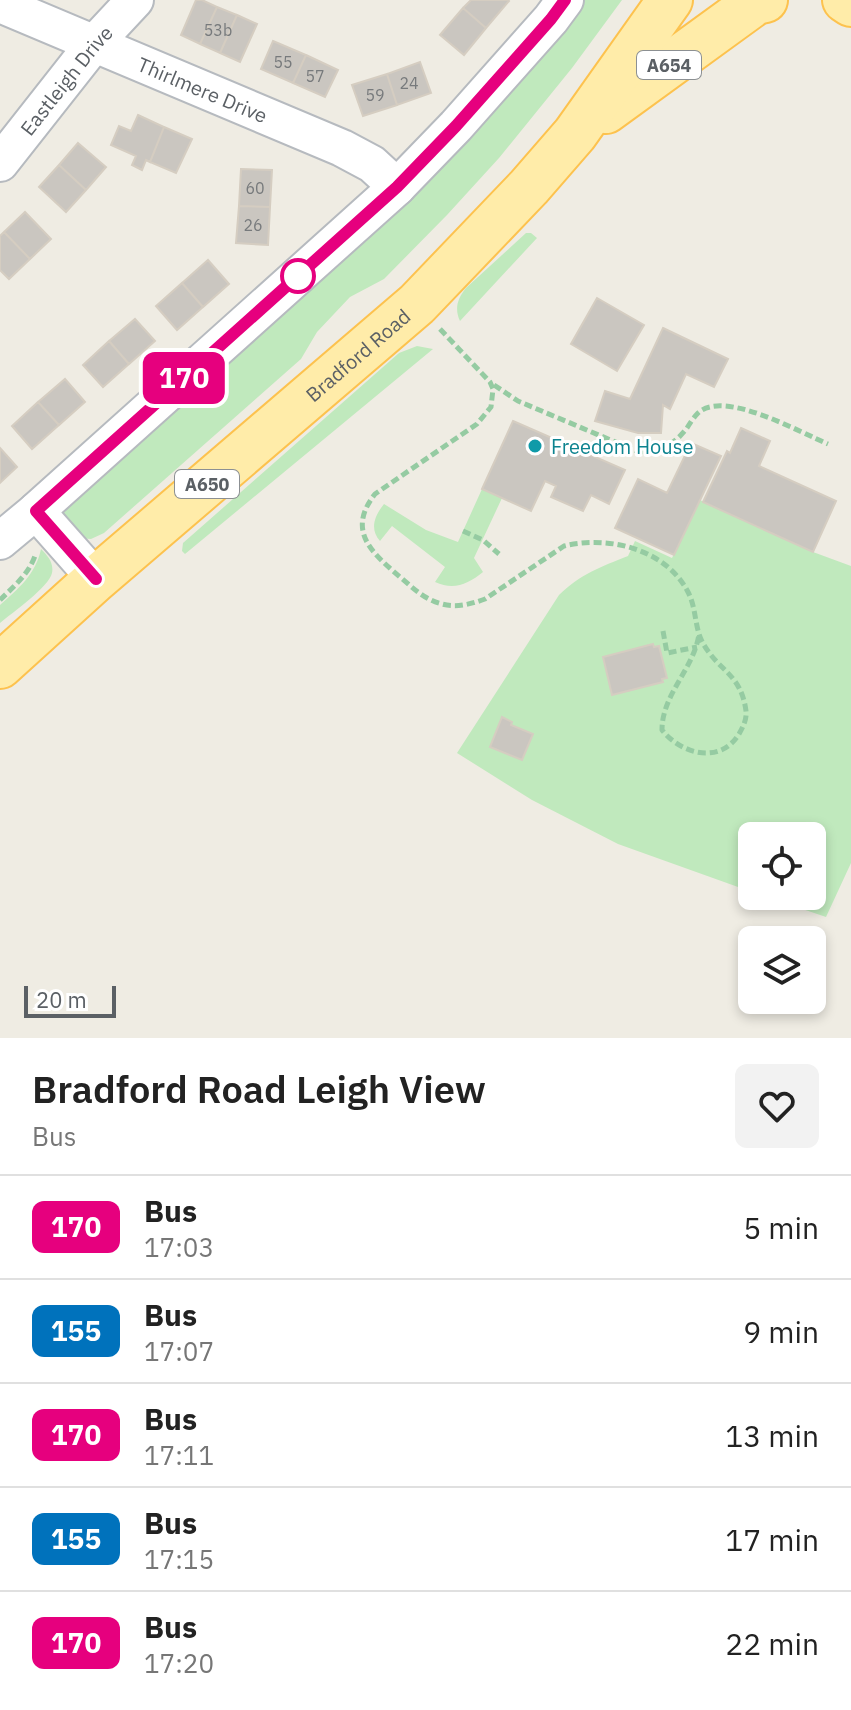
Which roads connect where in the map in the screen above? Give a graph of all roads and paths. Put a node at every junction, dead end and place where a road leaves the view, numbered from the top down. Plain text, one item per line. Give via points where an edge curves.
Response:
1 (135, 0) edge
2 (565, 0) edge
3 (670, 0) edge
4 (765, 0) edge
5 (845, 0) edge
6 (0, 4) edge
7 (851, 4) edge
8 (93, 45) junction
9 (575, 134) junction
10 (0, 163) edge
11 (397, 187) junction
12 (417, 304) junction
13 (490, 382) junction
14 (828, 444) dead end
15 (36, 511) junction
16 (463, 531) dead end
17 (0, 541) edge
18 (499, 554) dead end
19 (96, 579) junction
20 (663, 631) dead end
21 (699, 634) junction
22 (697, 647) junction
23 (0, 666) edge

1 - 8 street, Eastleigh Drive
2 - 11 street
3 - 9 main road, Bradford Road / A650
4 - 9 main road, A654
5 - 7 main road
6 - 8 street, Thirlmere Drive
8 - 10 street, Eastleigh Drive
8 - 11 street, Thirlmere Drive via 342,148 372,164
9 - 12 main road, Bradford Road / A650
11 - 15 street
12 - 13 path
12 - 19 main road, Bradford Road / A650
13 - 14 path via 518,401 639,452 672,444 698,413 713,405 742,407
13 - 21 path via 491,407 477,424 370,500 362,523 370,549 420,594 454,606 485,599 564,546 624,545 642,551 680,580 694,607
15 - 17 street
15 - 19 street
16 - 18 path
19 - 23 main road, Bradford Road / A650
20 - 22 path via 667,653
21 - 22 path
21 - 22 path via 740,687 746,713 737,737 724,749 708,753 680,747 662,730 662,713

